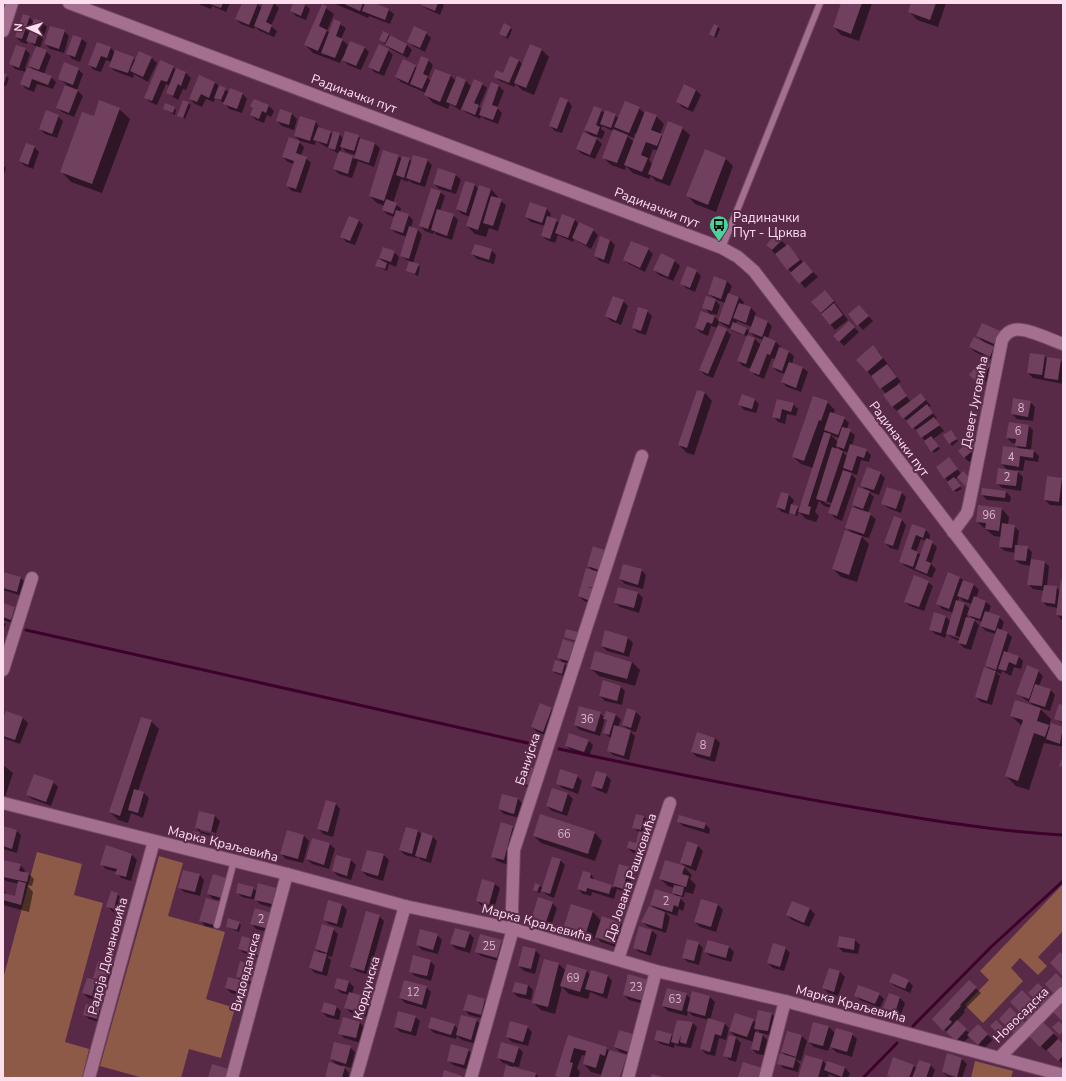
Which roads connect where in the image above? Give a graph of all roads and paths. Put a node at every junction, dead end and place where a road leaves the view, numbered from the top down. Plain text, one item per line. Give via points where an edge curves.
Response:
1 (12, 3) edge
2 (69, 3) edge
3 (820, 3) edge
4 (3, 32) edge
5 (722, 248) junction
6 (1063, 344) edge
7 (642, 456) dead end
8 (953, 532) junction
9 (32, 578) dead end
10 (3, 670) edge
11 (1063, 675) edge
12 (3, 803) edge
13 (670, 803) dead end
14 (154, 841) junction
15 (234, 861) junction
16 (287, 874) junction
17 (405, 906) junction
18 (217, 925) dead end
19 (513, 929) junction
20 (618, 959) junction
21 (656, 971) junction
22 (1063, 993) edge
23 (785, 1001) junction
24 (999, 1058) junction
25 (1063, 1075) edge
26 (89, 1078) edge
27 (232, 1078) edge
28 (356, 1078) edge
29 (471, 1078) edge
30 (628, 1078) edge
31 (765, 1078) edge

1 - 4 street
2 - 5 street, Радиначки пут
3 - 5 lane
5 - 8 street, Радиначки пут via 738,257 754,271
6 - 8 street, Девет Југовића via 1024,330 1006,333 1002,340 967,513
7 - 19 street, Банијска via 514,850
8 - 11 street, Радиначки пут
9 - 10 street
12 - 14 street, Марка Краљевића
13 - 20 street, Др Јована Рашковића
14 - 15 street, Марка Краљевића
14 - 26 street, Радоја Домановића
15 - 16 street, Марка Краљевића
15 - 18 lane
16 - 17 street, Марка Краљевића
16 - 27 street, Видовданска
17 - 19 street, Марка Краљевића
17 - 28 street, Кордунска
19 - 20 street, Марка Краљевића
19 - 29 street, Банијска
20 - 21 street, Марка Краљевића
21 - 23 street, Марка Краљевића
21 - 30 street
22 - 24 street, Новосадска
23 - 24 street, Марка Краљевића
23 - 31 street
24 - 25 street, Марка Краљевића

